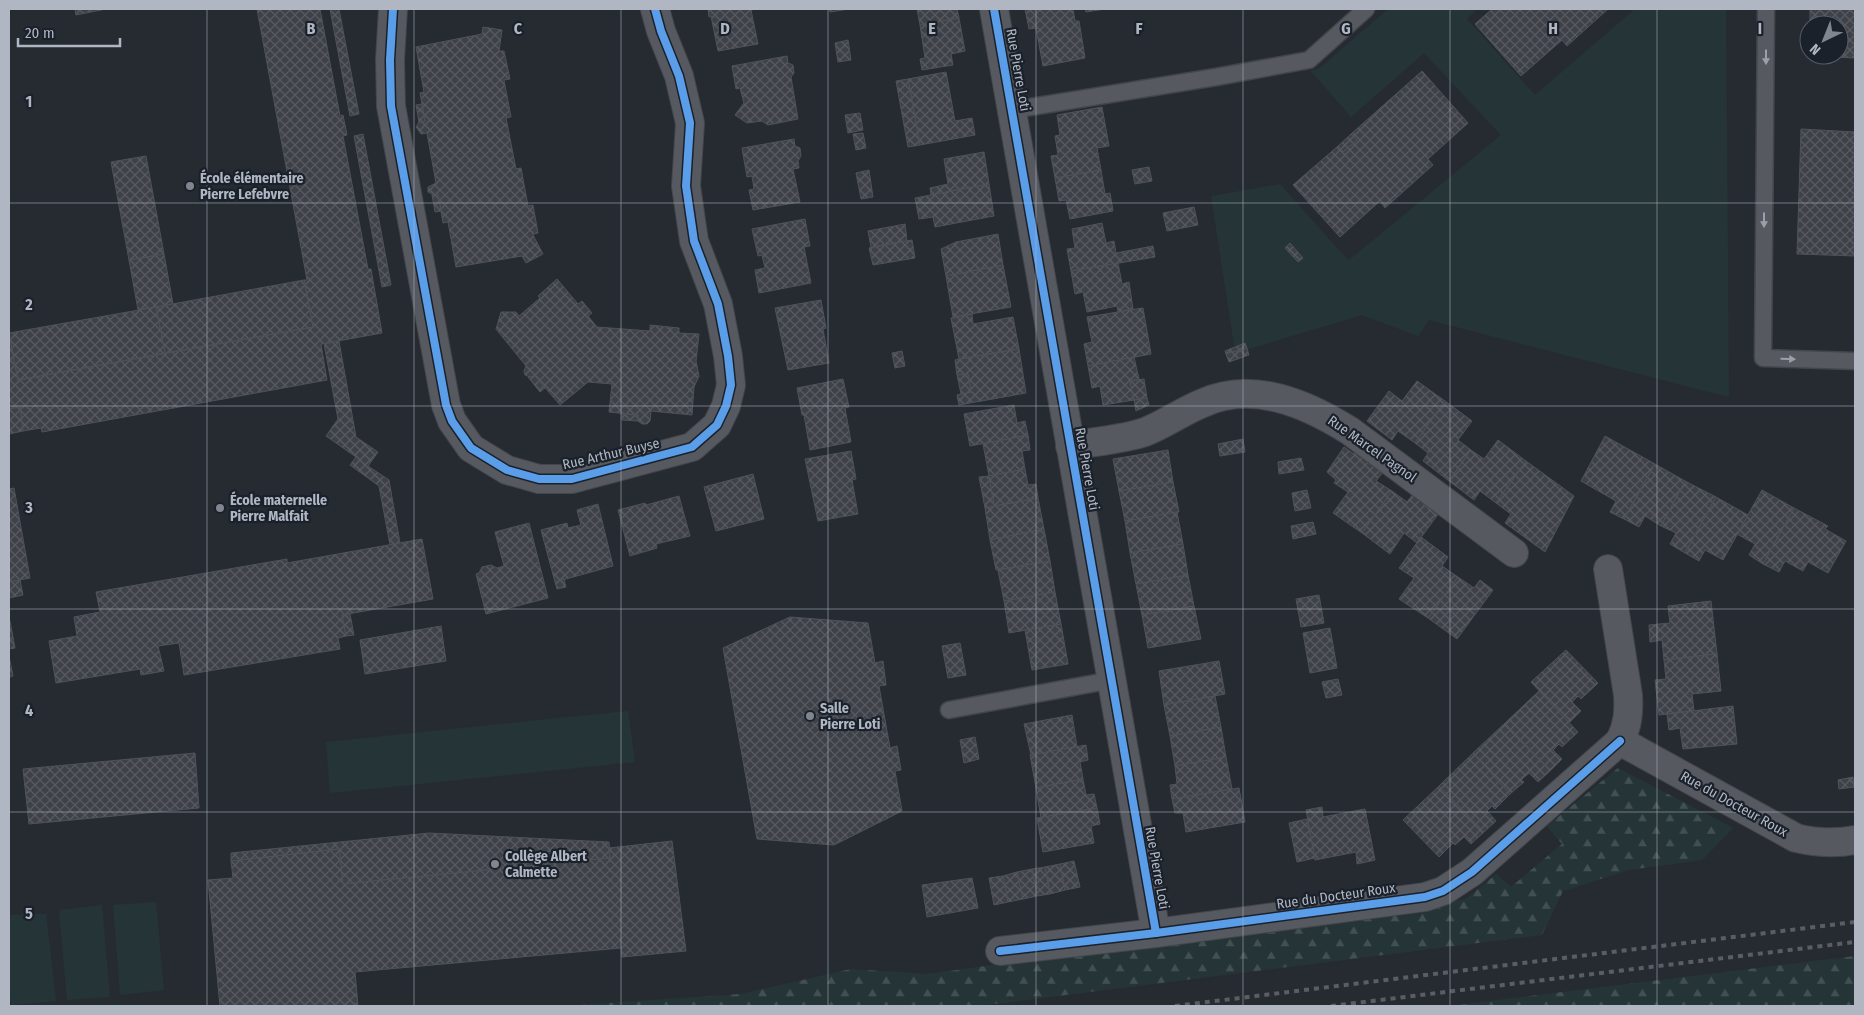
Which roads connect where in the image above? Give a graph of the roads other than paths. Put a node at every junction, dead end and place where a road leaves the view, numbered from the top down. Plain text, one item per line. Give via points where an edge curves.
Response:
1 (394, 9) edge
2 (655, 9) edge
3 (994, 9) edge
4 (1366, 9) edge
5 (1766, 9) edge
6 (1012, 110) junction
7 (1855, 361) edge
8 (1070, 446) junction
9 (1514, 553) dead end
10 (1608, 569) dead end
11 (1112, 680) junction
12 (949, 710) dead end
13 (1620, 741) junction
14 (1855, 840) edge
15 (1156, 933) junction
16 (1000, 951) dead end

1 - 2 street, Rue Arthur Buyse via 390,106 446,405 452,421 472,448 507,470 539,479 572,479 692,447 717,425 728,399 731,385 728,356 718,304 694,241 686,186 690,123 680,76
3 - 6 street, Rue Pierre Loti
4 - 6 lane via 1309,60
5 -> 7 lane via 1763,358
6 - 8 street, Rue Pierre Loti
8 - 9 street, Rue Marcel Pagnol via 1145,431 1219,397 1236,394 1291,400 1350,431
8 - 11 street, Rue Pierre Loti
10 - 13 street, Rue du Docteur Roux via 1628,695 1629,713
11 - 12 lane
11 - 15 street, Rue Pierre Loti
13 - 14 street, Rue du Docteur Roux via 1796,838 1816,843
13 - 15 street, Rue du Docteur Roux via 1472,872 1444,891 1425,897
15 - 16 street, Rue du Docteur Roux

